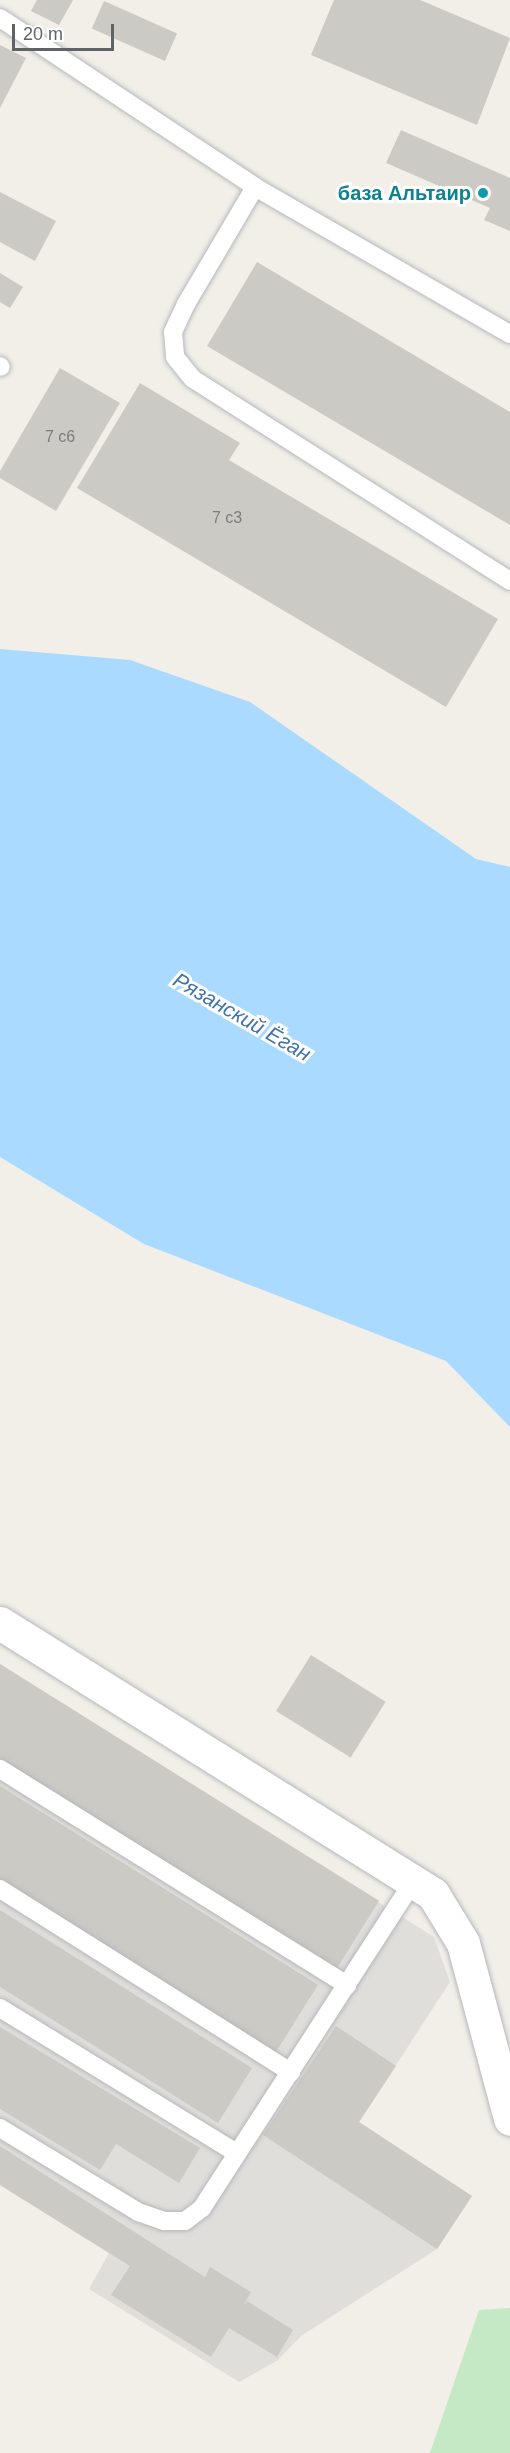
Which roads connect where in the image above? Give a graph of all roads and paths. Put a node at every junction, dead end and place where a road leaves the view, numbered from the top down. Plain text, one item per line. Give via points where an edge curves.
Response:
1 (0, 18) edge
2 (255, 187) junction
3 (510, 334) edge
4 (510, 581) edge
5 (0, 1623) edge
6 (0, 1768) edge
7 (415, 1878) junction
8 (0, 1889) edge
9 (347, 1985) junction
10 (0, 2008) edge
11 (291, 2072) junction
12 (510, 2119) edge
13 (0, 2128) edge
14 (237, 2153) junction

1 - 2 lane
2 - 3 lane
2 - 4 lane via 186,304 173,332 175,357 193,379
5 - 7 street
6 - 9 lane
7 - 9 lane
7 - 12 street via 452,1918 463,1943
8 - 11 lane
9 - 11 lane
10 - 14 lane
11 - 14 lane
13 - 14 lane via 138,2212 164,2221 185,2221 202,2208

